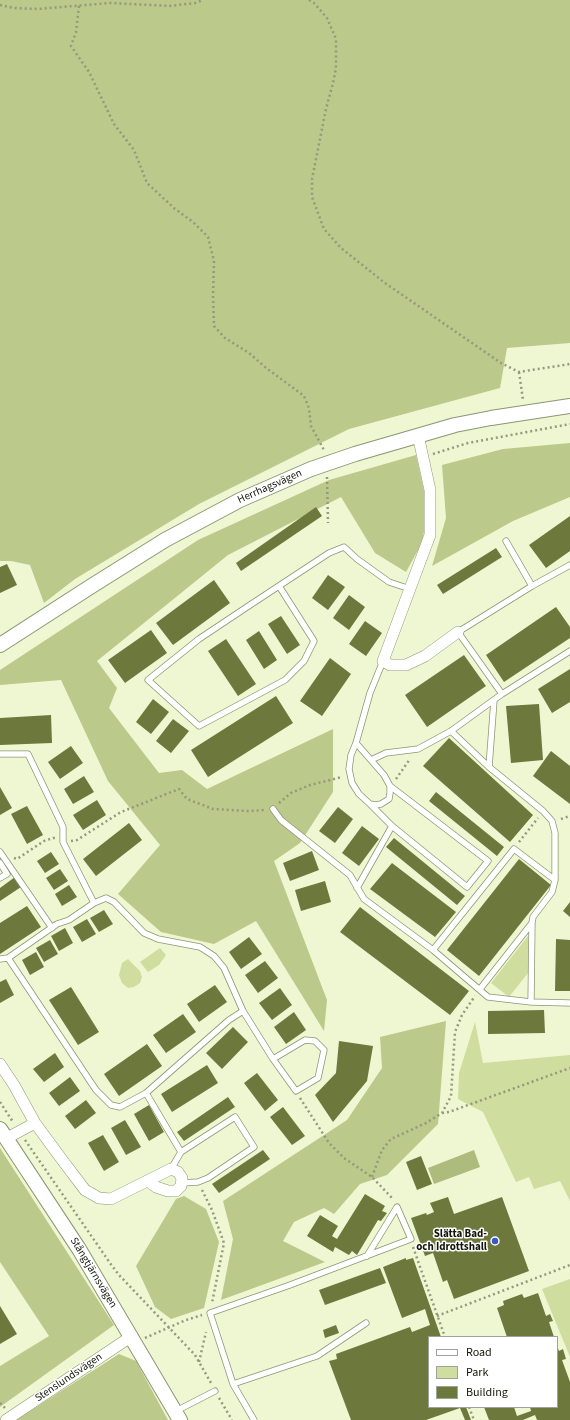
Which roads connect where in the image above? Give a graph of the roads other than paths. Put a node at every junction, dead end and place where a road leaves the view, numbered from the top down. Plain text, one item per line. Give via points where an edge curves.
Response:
1 (570, 406) edge
2 (418, 435) junction
3 (506, 541) dead end
4 (570, 565) edge
5 (279, 586) junction
6 (532, 586) junction
7 (410, 589) junction
8 (458, 632) junction
9 (0, 645) edge
10 (570, 651) edge
11 (383, 661) junction
12 (502, 694) junction
13 (494, 700) junction
14 (451, 730) junction
15 (356, 743) junction
16 (0, 754) edge
17 (371, 760) junction
18 (489, 766) junction
19 (390, 786) junction
20 (370, 804) junction
21 (273, 809) road end
22 (392, 826) junction
23 (2, 854) edge
24 (0, 863) edge
25 (0, 878) edge
26 (555, 880) junction
27 (357, 888) junction
28 (94, 903) junction
29 (532, 923) junction
30 (52, 928) junction
31 (433, 950) junction
32 (8, 958) junction
33 (0, 959) edge
34 (480, 989) junction
35 (531, 1002) junction
36 (570, 1003) edge
37 (243, 1011) junction
38 (274, 1059) junction
39 (0, 1064) edge
40 (146, 1093) junction
41 (35, 1122) junction
42 (4, 1134) edge
43 (182, 1152) junction
44 (171, 1169) junction
45 (148, 1181) junction
46 (182, 1183) junction
47 (367, 1256) junction
48 (366, 1323) dead end
49 (132, 1336) junction
50 (233, 1384) junction
51 (215, 1391) road end
52 (178, 1416) edge
53 (6, 1420) edge
54 (254, 1420) edge

1 - 2 street, Herrhagsvägen via 455,425
2 - 7 street via 430,490 430,534
2 - 9 street, Herrhagsvägen via 310,469 240,500 165,540
3 - 6 lane
4 - 6 lane
5 - 5 lane via 198,640 148,680 200,726 285,680 304,661 314,641
5 - 7 lane via 329,553 344,547 389,582
6 - 8 lane
7 - 11 street
8 - 11 street via 425,656 406,666 390,665
8 - 12 lane
10 - 12 lane
11 - 15 lane via 370,693
12 - 13 lane
13 - 14 lane
13 - 18 lane
14 - 17 lane via 418,749 386,753
14 - 18 lane
15 - 17 lane
15 - 20 lane via 349,769 352,783
16 - 28 lane via 28,754 64,827 63,842
17 - 19 lane
18 - 26 lane via 552,821 555,833
19 - 20 lane via 389,799 376,805
19 - 22 lane via 488,861 467,887
20 - 22 lane
21 - 27 lane via 281,820 350,875
22 - 27 lane
23 - 30 lane
24 - 25 lane via 7,874
26 - 29 lane via 552,892 533,917
26 - 31 lane via 514,849
27 - 31 lane via 364,899
28 - 30 lane
28 - 37 lane via 106,898 114,902 144,933 158,939 200,947 214,956 224,968
29 - 34 lane
29 - 35 lane
30 - 32 lane
31 - 34 lane
32 - 33 lane
32 - 40 lane via 96,1090 111,1105 120,1107
34 - 35 lane via 488,996
35 - 36 lane
37 - 38 lane
37 - 40 lane via 229,1020
38 - 38 lane via 304,1040 315,1041 324,1050 318,1078 296,1091
39 - 41 street
40 - 43 lane
41 - 42 street via 19,1131
41 - 45 street via 85,1190 99,1198 111,1199
42 - 49 street, Stångtjärnsvägen
43 - 44 lane
43 - 46 lane via 235,1117 254,1147 208,1178 198,1182
44 - 45 street
44 - 46 street via 178,1172
45 - 46 street via 156,1188 168,1191 176,1191
47 - 47 lane via 411,1239 397,1207
47 - 50 lane via 210,1313
48 - 50 lane via 317,1356
49 - 52 street, Stångtjärnsvägen
49 - 53 street, Stenslundsvägen
50 - 54 lane
51 - 52 lane

